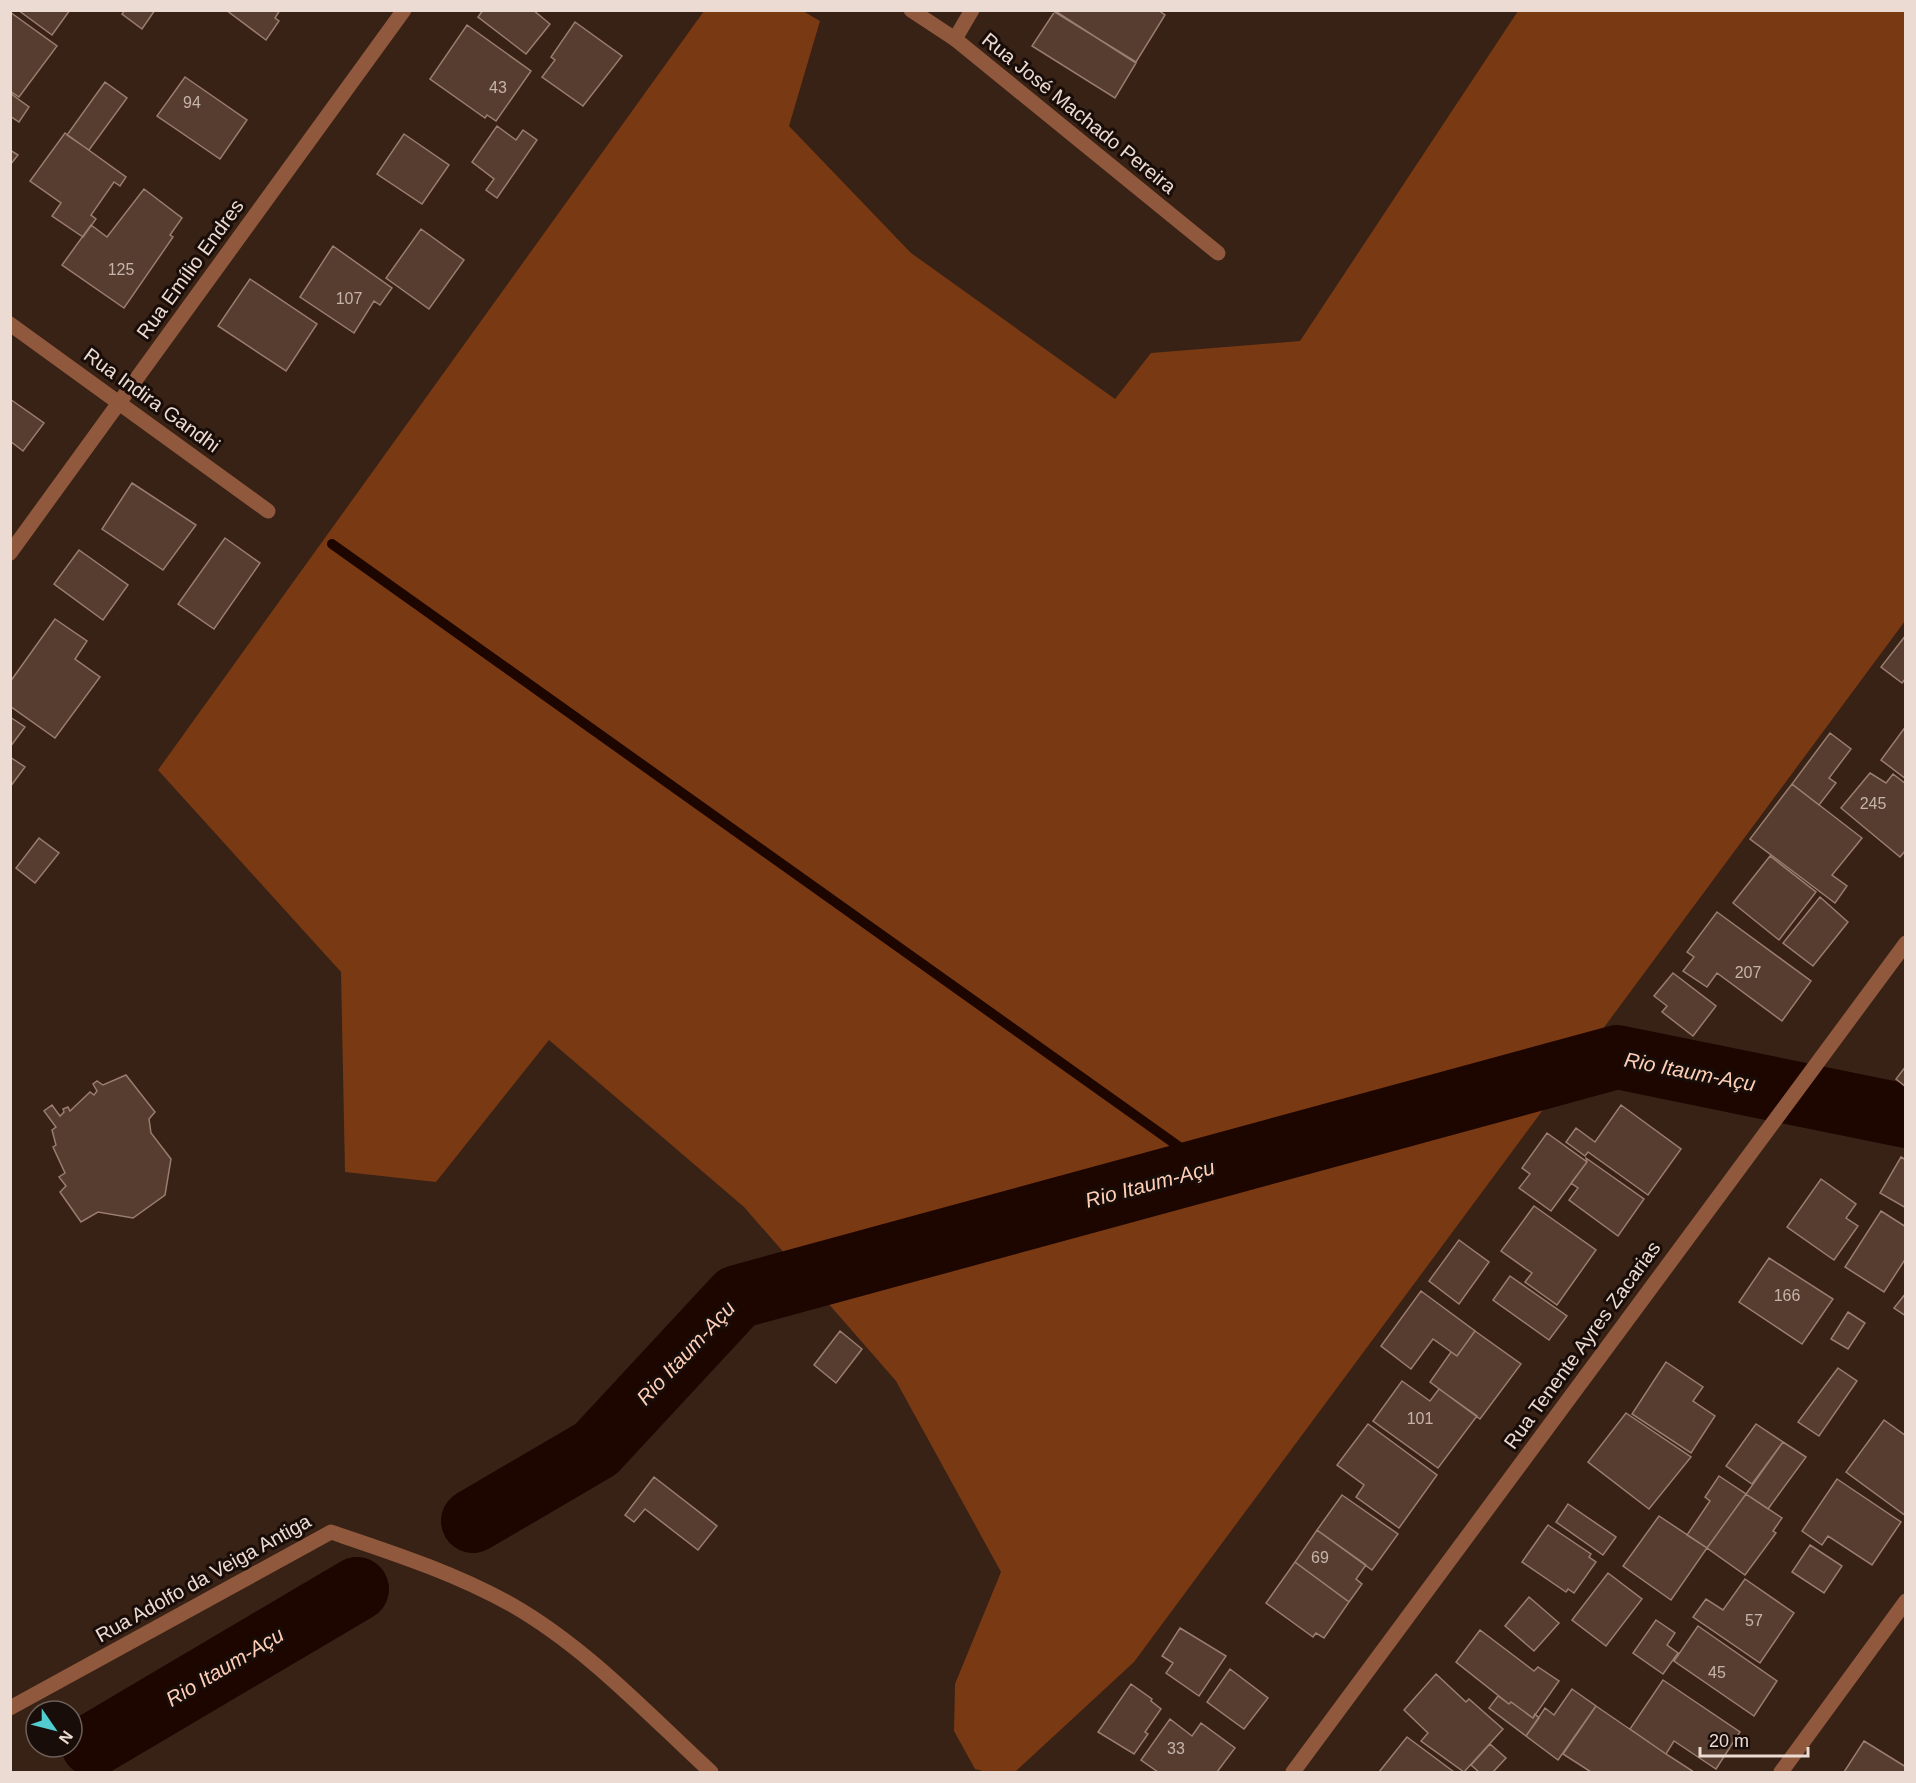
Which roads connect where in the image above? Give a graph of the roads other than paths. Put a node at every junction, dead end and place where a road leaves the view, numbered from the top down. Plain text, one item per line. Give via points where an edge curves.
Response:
1 (404, 10) edge
2 (911, 10) edge
3 (972, 10) edge
4 (955, 39) junction
5 (1218, 253) dead end
6 (10, 324) edge
7 (119, 403) junction
8 (268, 510) dead end
9 (10, 553) edge
10 (1905, 943) edge
11 (1905, 1601) edge
12 (10, 1708) edge
13 (711, 1773) edge
14 (1293, 1773) edge
15 (1781, 1773) edge

1 - 7 street, Rua Emílio Endres
2 - 4 street, Rua José Machado Pereira
3 - 4 street
4 - 5 street, Rua José Machado Pereira
6 - 7 street, Rua Indira Gandhi
7 - 8 street, Rua Indira Gandhi
7 - 9 street, Rua Emílio Endres
10 - 14 street, Rua Tenente Ayres Zacarias
11 - 15 street
12 - 13 street, Rua Adolfo da Veiga Antiga via 331,1532 451,1574 513,1606 579,1651

